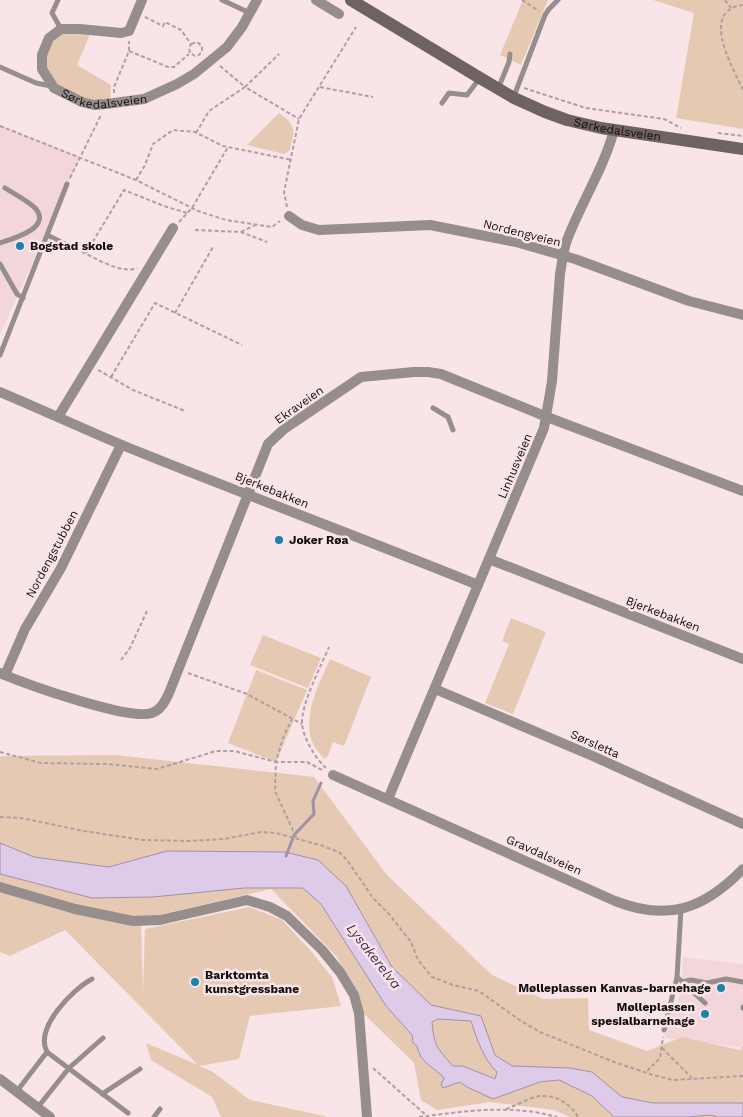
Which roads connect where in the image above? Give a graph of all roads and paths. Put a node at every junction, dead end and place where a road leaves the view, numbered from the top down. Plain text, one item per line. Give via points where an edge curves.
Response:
1 (58, 0) edge
2 (142, 0) edge
3 (222, 0) edge
4 (257, 0) edge
5 (316, 0) edge
6 (351, 0) edge
7 (522, 0) edge
8 (527, 0) edge
9 (558, 0) edge
10 (725, 0) edge
11 (528, 4) junction
12 (743, 5) edge
13 (731, 8) junction
14 (136, 13) junction
15 (250, 13) junction
16 (339, 14) dead end
17 (545, 15) junction
18 (356, 27) dead end
19 (61, 29) junction
20 (128, 31) junction
21 (191, 44) junction
22 (129, 51) junction
23 (190, 53) junction
24 (279, 54) dead end
25 (510, 54) dead end
26 (211, 60) junction
27 (0, 67) edge
28 (480, 78) junction
29 (52, 86) junction
30 (245, 87) junction
31 (320, 87) junction
32 (498, 89) junction
33 (743, 90) edge
34 (515, 93) junction
35 (372, 97) dead end
36 (442, 103) dead end
37 (110, 104) junction
38 (299, 120) junction
39 (0, 126) edge
40 (685, 129) dead end
41 (614, 130) junction
42 (196, 133) junction
43 (718, 133) dead end
44 (743, 136) edge
45 (228, 147) junction
46 (743, 150) edge
47 (79, 158) junction
48 (292, 160) junction
49 (136, 180) junction
50 (67, 184) joint
51 (5, 188) dead end
52 (192, 208) junction
53 (187, 213) junction
54 (289, 216) junction
55 (257, 224) junction
56 (173, 228) joint
57 (195, 230) dead end
58 (241, 232) junction
59 (47, 235) junction
60 (267, 242) dead end
61 (0, 243) edge
62 (71, 247) joint
63 (213, 248) dead end
64 (86, 253) junction
65 (563, 256) junction
66 (151, 264) junction
67 (0, 265) edge
68 (23, 298) junction
69 (175, 312) junction
70 (743, 315) edge
71 (242, 345) dead end
72 (0, 355) edge
73 (90, 366) junction
74 (111, 377) junction
75 (0, 392) edge
76 (433, 408) dead end
77 (185, 411) dead end
78 (58, 417) junction
79 (547, 417) junction
80 (453, 430) dead end
81 (121, 445) junction
82 (743, 492) edge
83 (248, 494) junction
84 (489, 559) junction
85 (478, 585) junction
86 (148, 611) dead end
87 (329, 647) dead end
88 (743, 659) edge
89 (121, 660) dead end
90 (179, 669) junction
91 (3, 674) edge
92 (435, 689) junction
93 (292, 719) junction
94 (302, 725) junction
95 (0, 752) edge
96 (276, 762) junction
97 (333, 775) junction
98 (388, 799) junction
99 (0, 817) edge
100 (743, 824) edge
101 (296, 837) junction
102 (743, 869) edge
103 (0, 887) edge
104 (681, 908) junction
105 (677, 977) junction
106 (92, 979) dead end
107 (682, 982) junction
108 (743, 982) edge
109 (705, 1003) dead end
110 (664, 1030) joint
111 (103, 1038) dead end
112 (661, 1047) junction
113 (47, 1052) junction
114 (361, 1056) junction
115 (68, 1068) junction
116 (140, 1069) dead end
117 (646, 1072) junction
118 (743, 1076) edge
119 (692, 1078) junction
120 (0, 1079) edge
121 (16, 1091) junction
122 (102, 1094) junction
123 (38, 1107) junction
124 (160, 1109) dead end
125 (506, 1110) junction
126 (128, 1113) dead end
127 (428, 1116) edge
128 (50, 1117) edge
129 (154, 1117) edge
130 (366, 1117) edge
131 (420, 1117) edge
132 (557, 1117) edge
133 (578, 1117) edge

1 - 19 lane via 52,13
2 - 14 street
3 - 15 lane
4 - 15 street, Sørkedalsveien
5 - 16 street
6 - 28 main road, Sørkedalsveien
7 - 11 path
8 - 11 path
9 - 17 lane
10 - 13 path
11 - 17 path
12 - 13 path
13 - 33 path via 720,30
14 - 20 street
14 - 21 path via 163,26 165,22 181,30
15 - 26 street, Sørkedalsveien via 227,47
17 - 34 lane
18 - 31 path
19 - 20 street
19 - 29 street, Sørkedalsveien via 49,38 42,56 42,69
20 - 22 path
21 - 23 path
21 - 23 path via 197,42 202,51 195,56
22 - 23 path via 168,67 174,67
22 - 37 path
24 - 30 path
25 - 32 lane
26 - 30 path
26 - 37 street, Sørkedalsveien via 177,84 144,99
27 - 29 lane via 36,83
28 - 32 main road, Sørkedalsveien
28 - 36 lane via 467,95 449,92
29 - 37 street, Sørkedalsveien via 82,102
30 - 38 path
30 - 42 path via 209,111
31 - 35 path
31 - 38 path
32 - 34 main road, Sørkedalsveien
34 - 40 path via 522,87 586,108 664,119
34 - 41 main road, Sørkedalsveien via 555,116
37 - 47 path
38 - 48 path
39 - 47 path
41 - 46 main road, Sørkedalsveien
41 - 65 street, Linhusveien
42 - 45 path
42 - 49 path via 173,130 153,144
43 - 44 path
45 - 48 path
45 - 52 path
47 - 49 path
47 - 50 path
48 - 54 path via 284,192
49 - 52 path
50 - 59 lane
51 - 61 lane via 33,206 39,218 33,229
52 - 53 path
52 - 55 path via 226,220
53 - 56 path
53 - 64 path via 124,190
54 - 55 path via 272,227
54 - 65 street, Nordengveien via 302,225 319,230 430,225 516,242
55 - 58 path
56 - 66 street
57 - 58 path
58 - 60 path
59 - 62 lane
59 - 68 lane
62 - 64 path
63 - 69 path
64 - 66 path via 126,270
65 - 70 street, Nordengveien via 689,301
65 - 79 street, Linhusveien
66 - 73 street
67 - 68 lane via 17,294
68 - 72 lane
69 - 71 path
69 - 74 path via 155,303
73 - 74 path
73 - 78 street
74 - 77 path via 133,390
75 - 78 street, Bjerkebakken
76 - 80 lane via 448,417
78 - 81 street, Bjerkebakken
79 - 82 street, Ekraveien
79 - 83 street, Ekraveien via 435,373 363,376 273,438
79 - 84 street, Linhusveien
81 - 83 street, Bjerkebakken
81 - 91 street, Nordengstubben via 61,568
83 - 85 street, Bjerkebakken
83 - 90 street, Ekraveien
84 - 85 street, Linhusveien
84 - 88 street, Bjerkebakken
85 - 92 street, Linhusveien
86 - 89 path
87 - 94 path via 307,700
90 - 91 street, Ekraveien via 161,708 143,714 92,704
90 - 93 path via 247,694
92 - 98 street, Linhusveien
92 - 100 street, Sørsletta
93 - 94 path
93 - 96 path
94 - 97 path via 316,757
95 - 96 path via 41,763 157,769 216,751 234,751
96 - 97 path via 307,762
96 - 101 path via 275,791
97 - 98 street, Gravdalsveien
98 - 104 street, Gravdalsveien via 626,905 655,911
99 - 101 path via 22,818 143,840 189,841 261,832
101 - 117 path via 339,852 347,860 373,898 411,942 418,960 432,977 479,991 540,1032
102 - 104 street, Gravdalsveien via 712,896
103 - 114 street via 75,909 133,921 160,920 247,900 270,907 287,916 340,972 354,995 359,1013
104 - 105 lane
105 - 107 lane
105 - 110 lane
106 - 113 lane via 52,1016 45,1035
107 - 108 lane via 707,983 726,979
107 - 109 lane
110 - 112 path
111 - 115 lane
112 - 117 path via 659,1061
112 - 119 path
113 - 115 lane
113 - 121 lane
114 - 127 path
114 - 130 street
115 - 122 lane
115 - 123 lane
116 - 122 lane
117 - 119 path via 673,1080
118 - 119 path
120 - 121 street
121 - 123 street
122 - 126 lane
123 - 128 street
124 - 129 lane
125 - 127 path
125 - 132 path via 534,1110
125 - 133 path via 539,1096 562,1100 573,1108
127 - 131 path

